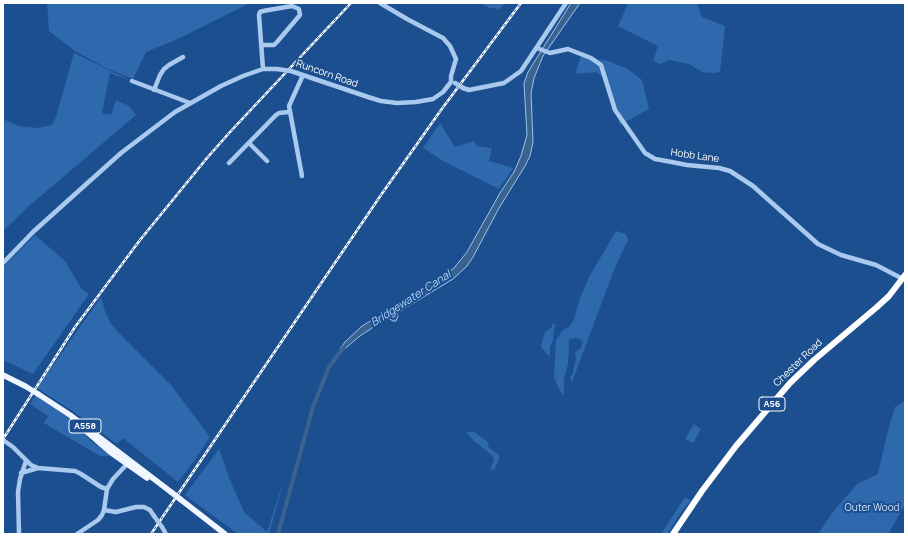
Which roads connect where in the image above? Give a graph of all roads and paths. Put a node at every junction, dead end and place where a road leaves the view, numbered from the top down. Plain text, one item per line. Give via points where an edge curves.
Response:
1 (380, 3) edge
2 (566, 3) edge
3 (262, 45) junction
4 (538, 48) junction
5 (183, 57) dead end
6 (263, 70) junction
7 (303, 75) junction
8 (132, 81) dead end
9 (453, 83) junction
10 (154, 90) junction
11 (190, 103) junction
12 (289, 112) junction
13 (249, 143) junction
14 (267, 162) dead end
15 (229, 163) dead end
16 (302, 176) dead end
17 (3, 263) edge
18 (904, 277) edge
19 (3, 375) edge
20 (3, 440) edge
21 (26, 461) junction
22 (128, 462) junction
23 (38, 468) junction
24 (22, 473) junction
25 (107, 489) junction
26 (104, 510) junction
27 (19, 534) edge
28 (78, 534) edge
29 (166, 534) edge
30 (225, 534) edge
31 (673, 534) edge

1 - 9 street via 443,38 456,59 451,76
2 - 4 street
3 - 3 street via 260,12 292,6 298,9 300,15 277,42 274,45
3 - 6 street
4 - 9 street, bridge via 521,71 504,83 469,90
4 - 18 street, Hobb Lane via 547,53 568,49 601,65 615,110 645,153 655,159 730,171 753,186 818,244 841,255
5 - 10 street via 164,69
6 - 7 street, Runcorn Road, bridge via 277,69
6 - 11 street, Runcorn Road via 243,76
7 - 9 street, Runcorn Road via 374,99 397,103 433,99
7 - 12 street via 290,100
8 - 10 street
10 - 11 street
11 - 17 street, Runcorn Road via 160,122 115,158 33,232
12 - 13 street via 276,115
12 - 16 street
13 - 14 street
13 - 15 street
18 - 31 highway, Chester Road / A56 via 877,307 790,383 736,446
19 - 22 main road, A558, bridge via 55,405
20 - 21 street
21 - 23 street
21 - 24 street
22 - 25 street
22 - 30 main road, A558, bridge
23 - 24 street
23 - 25 street via 74,471
24 - 27 street via 17,497
25 - 26 street
26 - 28 street via 98,520
26 - 29 street, bridge via 116,512 144,507 150,510

